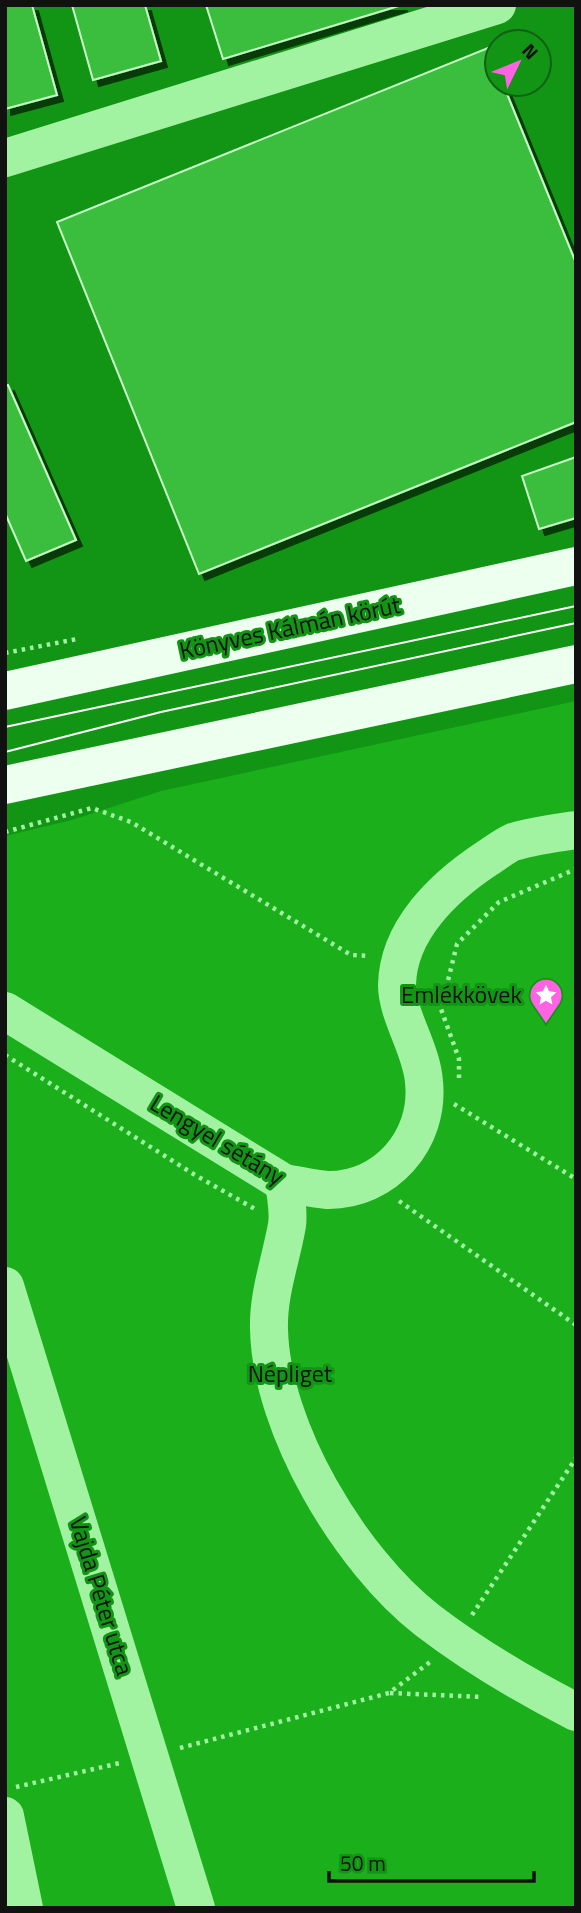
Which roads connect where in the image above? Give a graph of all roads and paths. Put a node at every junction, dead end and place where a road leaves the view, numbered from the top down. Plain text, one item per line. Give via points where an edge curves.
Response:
1 (497, 5) edge
2 (5, 158) edge
3 (576, 566) edge
4 (576, 664) edge
5 (5, 691) edge
6 (5, 785) edge
7 (576, 830) edge
8 (5, 832) edge
9 (576, 869) edge
10 (402, 958) junction
11 (5, 1011) edge
12 (5, 1055) edge
13 (448, 1087) junction
14 (460, 1107) junction
15 (457, 1117) dead end
16 (576, 1180) edge
17 (285, 1183) junction
18 (407, 1194) dead end
19 (376, 1196) junction
20 (399, 1201) junction
21 (288, 1223) junction
22 (5, 1286) edge
23 (576, 1325) edge
24 (576, 1458) edge
25 (459, 1641) junction
26 (389, 1693) junction
27 (485, 1697) dead end
28 (576, 1712) edge
29 (151, 1756) junction
30 (5, 1789) edge
31 (5, 1816) edge
32 (24, 1908) edge
33 (196, 1908) edge

1 - 2 street
3 - 5 main road, Könyves Kálmán körút
4 - 6 main road
7 - 10 street, Lengyel sétány via 511,843 467,872 423,912
8 - 10 path via 92,808 131,822 351,955
9 - 13 path via 499,902 457,944 441,1009 459,1059
10 - 13 street, Lengyel sétány via 397,986 416,1044
11 - 17 street, Lengyel sétány
12 - 21 path via 195,1175
13 - 14 path
13 - 14 path
13 - 19 street, Lengyel sétány
14 - 15 path
14 - 16 path
17 - 19 street, Lengyel sétány
17 - 21 street
18 - 20 path
19 - 20 path
19 - 20 path
20 - 23 path
21 - 25 street via 275,1270 269,1330 281,1409 314,1483 381,1576 426,1619
22 - 29 street, Vajda Péter utca
24 - 25 path
25 - 26 path
25 - 28 street
26 - 27 path
26 - 29 path
29 - 30 path
29 - 33 street, Vajda Péter utca
31 - 32 street

